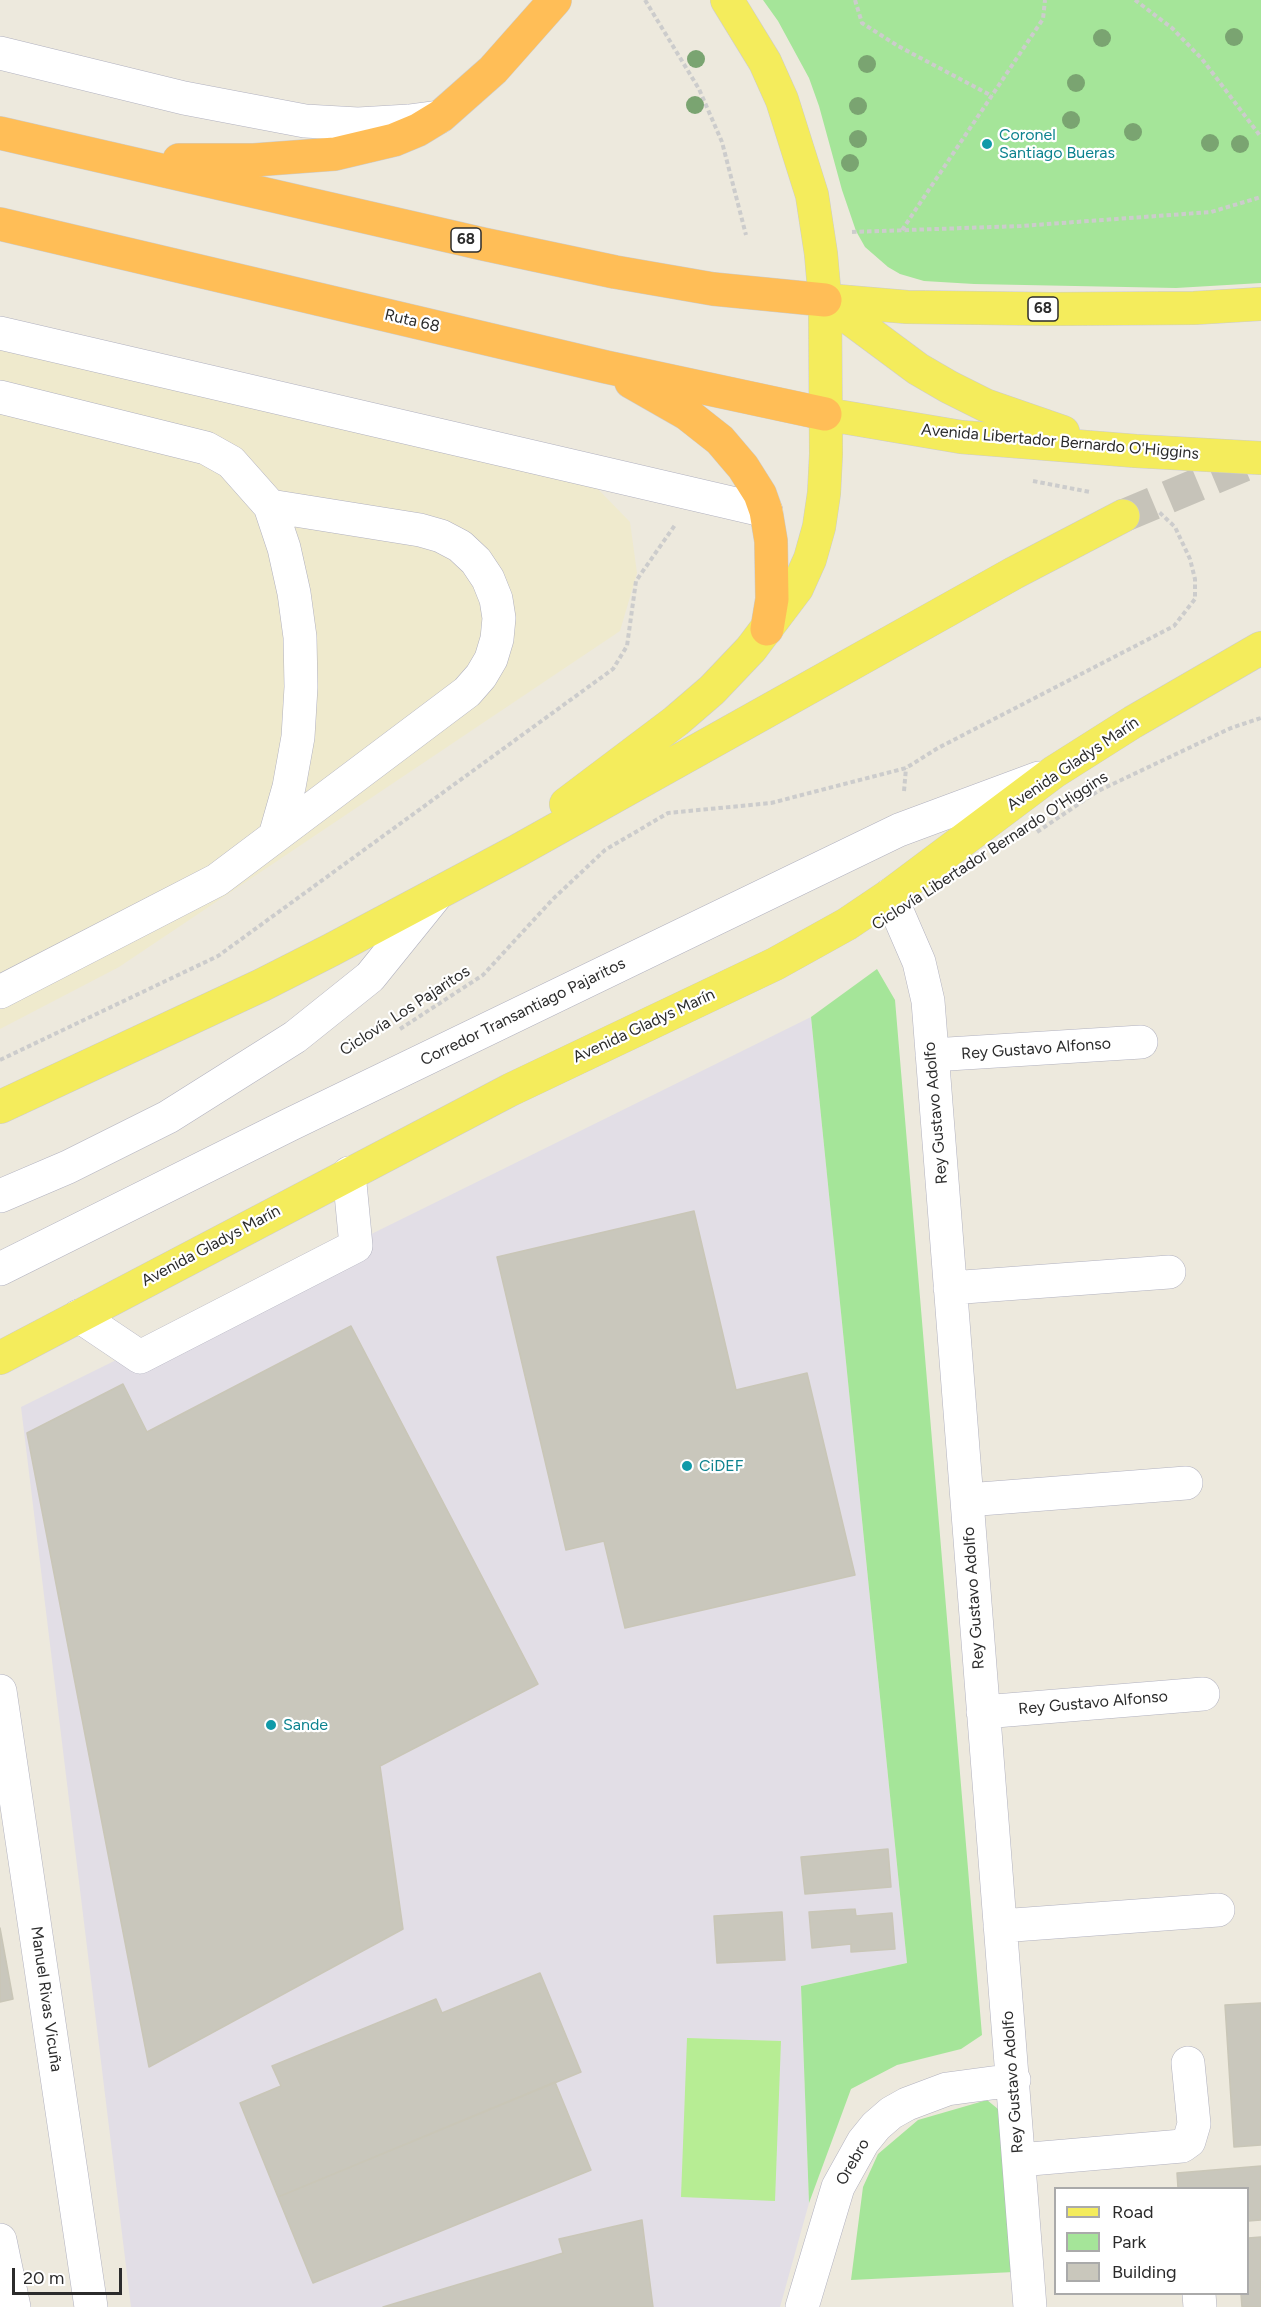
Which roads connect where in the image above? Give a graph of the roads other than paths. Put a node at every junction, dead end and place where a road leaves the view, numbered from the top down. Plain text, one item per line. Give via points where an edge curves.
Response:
1 (555, 0) edge
2 (727, 0) edge
3 (0, 53) edge
4 (441, 116) junction
5 (0, 133) edge
6 (112, 159) junction
7 (0, 224) edge
8 (825, 300) junction
9 (1261, 304) edge
10 (0, 333) edge
11 (606, 367) junction
12 (0, 397) edge
13 (825, 414) junction
14 (1136, 451) junction
15 (1261, 458) edge
16 (270, 506) junction
17 (766, 511) junction
18 (1123, 516) tunnel mouth
19 (767, 629) junction
20 (1261, 648) edge
21 (1261, 673) edge
22 (1133, 722) junction
23 (1054, 772) junction
24 (276, 836) junction
25 (517, 851) junction
26 (437, 894) junction
27 (890, 895) junction
28 (0, 992) edge
29 (1141, 1042) dead end
30 (932, 1055) junction
31 (0, 1107) edge
32 (349, 1173) junction
33 (0, 1196) edge
34 (0, 1269) edge
35 (1169, 1272) dead end
36 (950, 1288) junction
37 (79, 1316) junction
38 (0, 1358) edge
39 (1186, 1483) dead end
40 (967, 1500) junction
41 (0, 1691) edge
42 (1203, 1694) dead end
43 (983, 1712) junction
44 (1218, 1910) dead end
45 (1000, 1926) junction
46 (1188, 2063) dead end
47 (1014, 2080) junction
48 (1019, 2160) junction
49 (0, 2241) edge
50 (14, 2307) edge
51 (91, 2307) edge
52 (802, 2307) edge
53 (1030, 2307) edge

1 - 4 highway via 493,70
2 - 8 main road via 765,62 782,100 812,195
3 - 4 street via 184,98 305,121 358,124
4 - 6 highway via 394,140 335,154 254,160
5 - 6 highway, 68
6 - 8 highway, 68 via 615,272 713,289
7 - 11 highway, Ruta 68
8 - 9 main road, 68 via 907,307 1050,309
8 - 13 main road
8 - 14 main road via 918,369 985,405 1043,427
10 - 17 street
11 - 13 highway, Ruta 68
11 - 17 highway via 687,414 720,440 753,482
12 - 16 street via 206,448 231,462
13 - 14 main road, Avenida Libertador Bernardo O'Higgins via 961,437
13 - 19 main road via 825,474 819,527 797,588
14 - 15 main road, Avenida Libertador Bernardo O'Higgins
16 - 24 street via 294,592 301,687 298,737
16 - 24 street via 441,536 476,561 488,579 499,618 491,659 467,692
17 - 19 highway via 772,561
18 - 25 main road via 1004,578
19 - 25 main road via 694,705 552,815
20 - 22 main road, Avenida Gladys Marín
21 - 22 main road
22 - 23 main road, Avenida Gladys Marín
23 - 27 main road, Avenida Gladys Marín
23 - 34 street, Corredor Transantiago Pajaritos via 899,830
24 - 28 street via 217,880
25 - 26 main road
26 - 31 main road via 262,986
26 - 33 street via 370,977 295,1037 168,1117
27 - 30 street, Rey Gustavo Adolfo via 924,977
27 - 32 main road, Avenida Gladys Marín via 775,964
29 - 30 street, Rey Gustavo Alfonso
30 - 36 street, Rey Gustavo Adolfo
32 - 37 main road, Avenida Gladys Marín
32 - 37 street via 356,1246 140,1357
35 - 36 street
36 - 40 street, Rey Gustavo Adolfo
37 - 38 main road, Avenida Gladys Marín
39 - 40 street
40 - 43 street, Rey Gustavo Adolfo
41 - 51 street, Manuel Rivas Vicuña
42 - 43 street, Rey Gustavo Alfonso
43 - 45 street, Rey Gustavo Adolfo
44 - 45 street
45 - 47 street, Rey Gustavo Adolfo
46 - 48 street via 1194,2124 1189,2141 1182,2146
47 - 48 street, Rey Gustavo Adolfo
47 - 52 street, Orebro via 947,2089 907,2104 876,2126 837,2187
48 - 53 street, Rey Gustavo Adolfo
49 - 50 street

